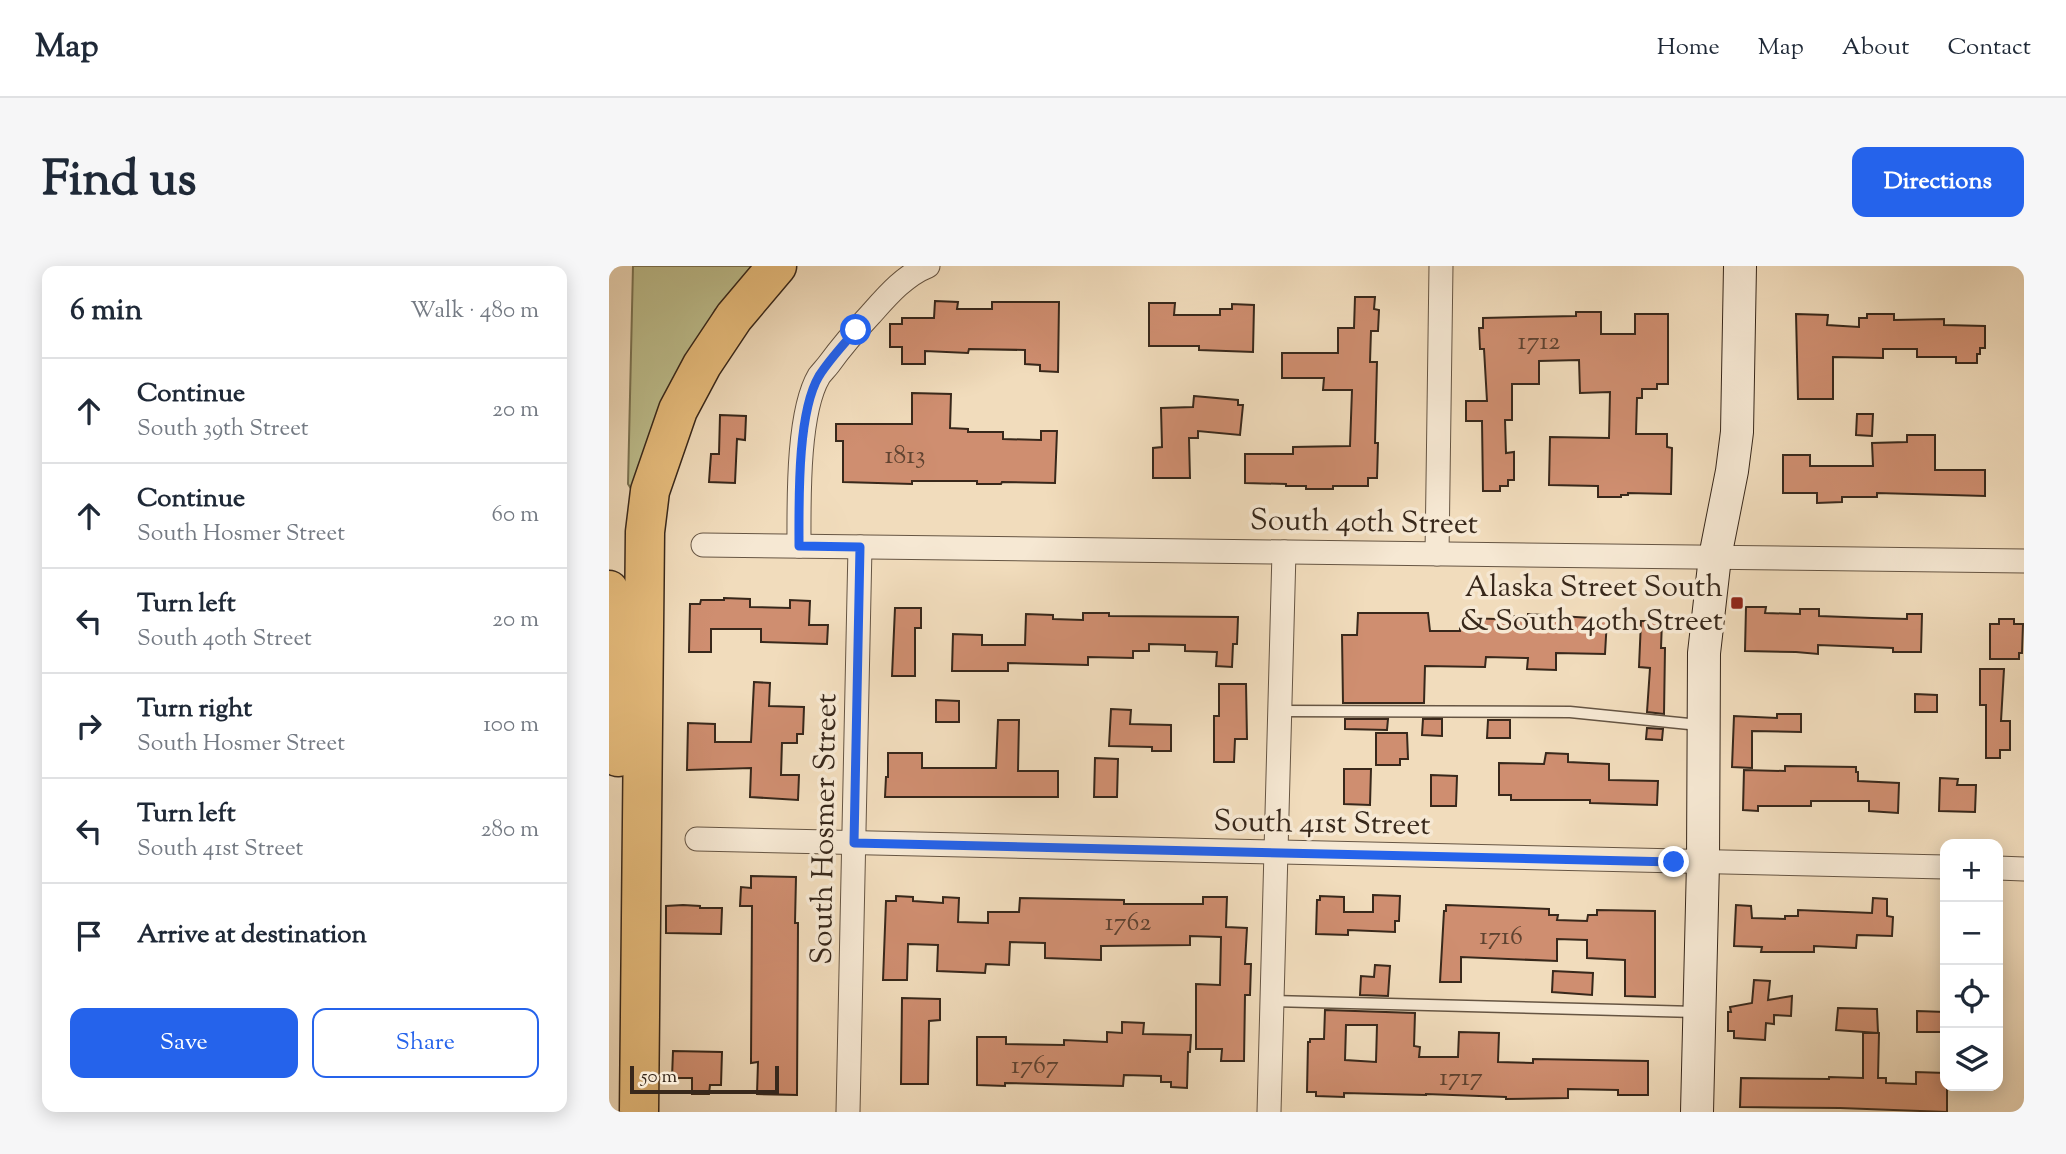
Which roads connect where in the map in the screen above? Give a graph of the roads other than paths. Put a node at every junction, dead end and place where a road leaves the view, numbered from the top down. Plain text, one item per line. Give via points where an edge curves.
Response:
1 (777, 266) edge
2 (928, 266) edge
3 (1441, 266) edge
4 (1740, 266) edge
5 (703, 545) dead end
6 (799, 546) junction
7 (860, 547) junction
8 (1284, 552) junction
9 (1437, 554) junction
10 (1715, 557) junction
11 (2024, 561) edge
12 (609, 590) edge
13 (1279, 711) junction
14 (1703, 725) junction
15 (697, 839) dead end
16 (854, 843) junction
17 (1276, 853) junction
18 (1703, 863) junction
19 (1940, 867) edge
20 (2003, 868) edge
21 (2024, 869) edge
22 (1272, 1001) junction
23 (1699, 1012) junction
24 (638, 1112) edge
25 (848, 1112) edge
26 (1269, 1112) edge
27 (1697, 1112) edge

1 - 24 highway via 702,365 678,410 650,491 645,532
2 - 6 street via 888,295 819,376 804,431
3 - 9 street
4 - 10 street via 1737,432
5 - 6 street, South 40th Street
6 - 7 street, South 40th Street
7 - 8 street, South 40th Street
7 - 16 street, South Hosmer Street
8 - 9 street, South 40th Street
8 - 13 street
9 - 10 street, South 40th Street
10 - 11 street, South 40th Street
10 - 14 street via 1704,653
12 - 24 highway
13 - 14 lane via 1570,712
13 - 17 street
14 - 18 street
15 - 16 street, South 41st Street
16 - 17 street, South 41st Street
16 - 25 street, South Hosmer Street
17 - 18 street, South 41st Street
17 - 22 street
18 - 19 street, South 41st Street
18 - 23 street
20 - 21 street
22 - 23 lane
22 - 26 street
23 - 27 street

